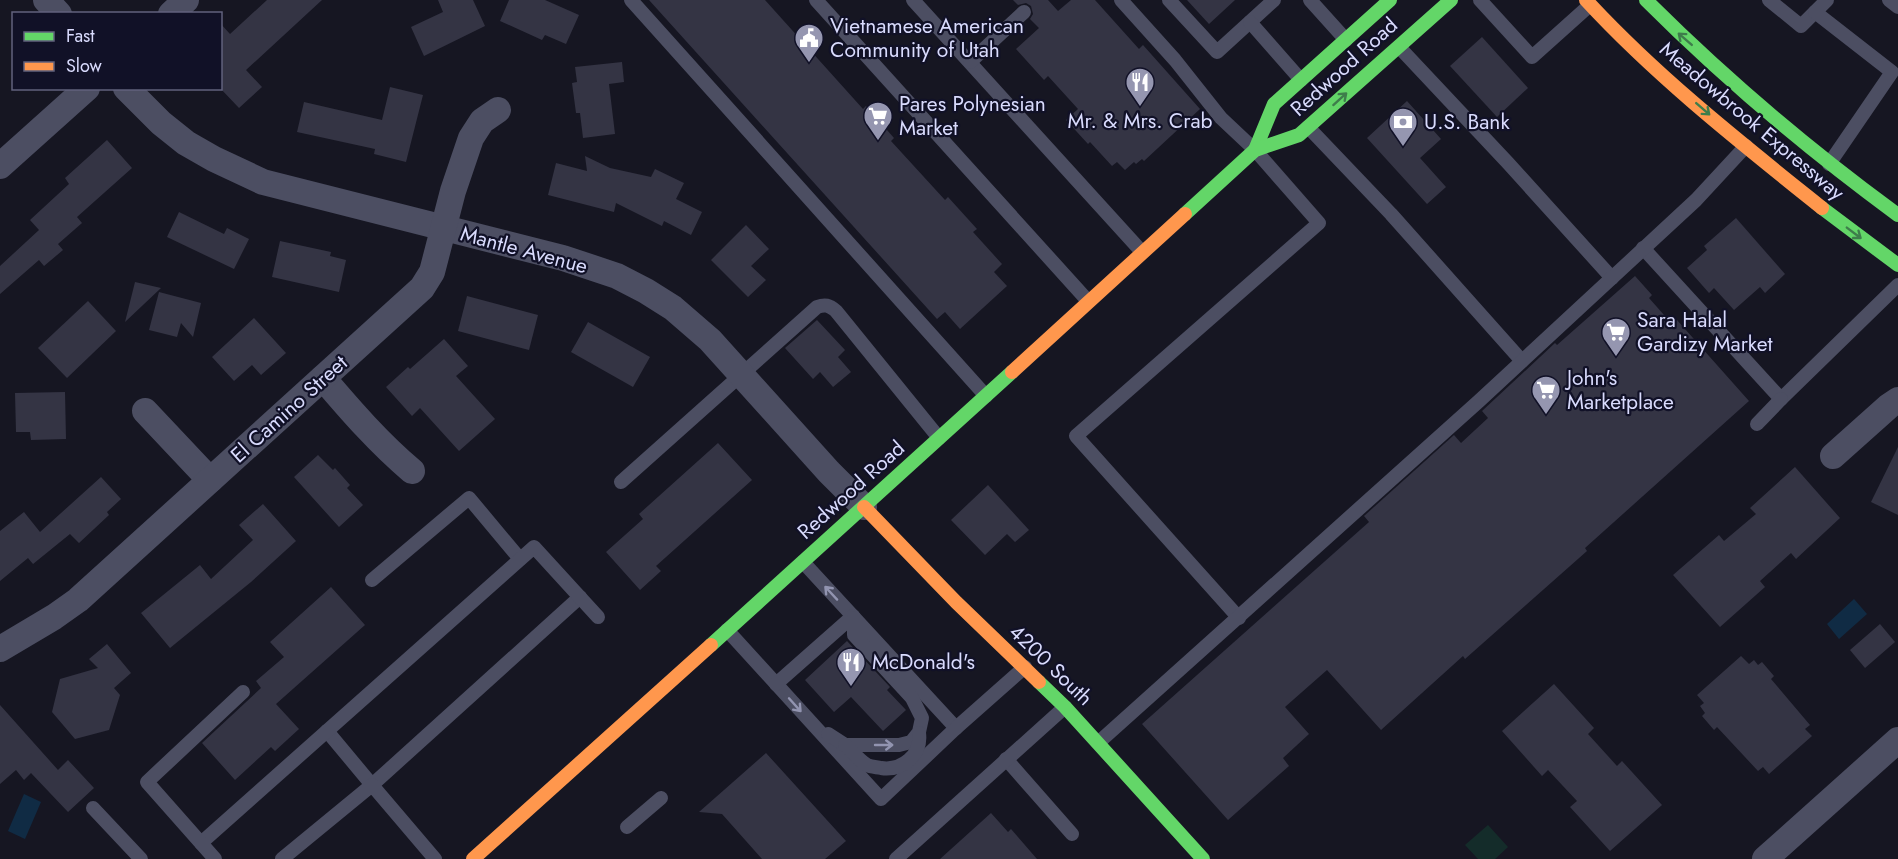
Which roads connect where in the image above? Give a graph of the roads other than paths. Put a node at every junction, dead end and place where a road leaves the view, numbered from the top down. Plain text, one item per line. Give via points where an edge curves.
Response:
1 (46, 0) edge
2 (186, 0) edge
3 (631, 0) edge
4 (816, 0) edge
5 (913, 0) edge
6 (1121, 0) edge
7 (1169, 0) edge
8 (1274, 0) edge
9 (1310, 0) edge
10 (1390, 0) edge
11 (1451, 0) edge
12 (1480, 0) edge
13 (1646, 0) edge
14 (1769, 0) edge
15 (1827, 0) edge
16 (1889, 0) edge
17 (1588, 2) edge
18 (1898, 7) edge
19 (56, 12) edge
20 (173, 12) edge
21 (1024, 12) dead end
22 (1815, 12) junction
23 (1250, 22) junction
24 (1346, 40) junction
25 (1399, 47) junction
26 (970, 62) junction
27 (1896, 71) edge
28 (1301, 80) junction
29 (85, 90) edge
30 (128, 90) edge
31 (498, 110) dead end
32 (1308, 127) junction
33 (1746, 146) junction
34 (1255, 150) junction
35 (1829, 164) junction
36 (0, 166) edge
37 (1898, 215) edge
38 (444, 229) junction
39 (1644, 248) junction
40 (1142, 252) junction
41 (1898, 265) edge
42 (1612, 278) junction
43 (1898, 285) edge
44 (1088, 301) junction
45 (1522, 361) junction
46 (742, 375) junction
47 (323, 378) junction
48 (986, 396) junction
49 (1781, 399) junction
50 (1898, 400) edge
51 (145, 411) dead end
52 (1757, 424) dead end
53 (939, 439) junction
54 (1833, 456) dead end
55 (412, 471) dead end
56 (210, 480) junction
57 (621, 482) dead end
58 (864, 507) junction
59 (520, 560) junction
60 (803, 562) junction
61 (372, 580) dead end
62 (580, 597) junction
63 (598, 617) dead end
64 (853, 617) junction
65 (1239, 618) junction
66 (727, 630) junction
67 (0, 649) edge
68 (1025, 667) junction
69 (776, 684) junction
70 (243, 692) dead end
71 (1065, 707) junction
72 (811, 723) junction
73 (956, 728) junction
74 (327, 731) junction
75 (919, 732) junction
76 (1898, 740) edge
77 (1099, 742) junction
78 (846, 745) junction
79 (1006, 759) junction
80 (372, 785) junction
81 (661, 798) dead end
82 (93, 808) dead end
83 (627, 827) dead end
84 (1072, 834) dead end
85 (201, 843) junction
86 (141, 859) edge
87 (215, 859) edge
88 (282, 859) edge
89 (435, 859) edge
90 (473, 859) edge
91 (896, 859) edge
92 (1203, 859) edge
93 (1765, 859) edge

1 - 19 street
2 - 20 street
3 - 48 lane
4 - 44 lane
5 - 26 lane
6 - 34 lane via 1221,118
7 - 23 lane via 1217,52
8 - 23 lane
9 - 24 lane
10 - 24 main road, Redwood Road
11 - 25 main road, Redwood Road
12 - 17 lane via 1532,57
35 -> 13 main road, Meadowbrook Expressway via 1676,32
14 - 22 lane via 1801,26
15 - 22 lane
16 - 18 lane
17 -> 33 main road, Meadowbrook Expressway via 1645,60
21 - 26 lane
22 - 27 lane
23 - 28 lane
24 - 28 main road, Redwood Road
32 -> 25 main road, Redwood Road
25 - 42 lane
26 - 40 lane
27 - 35 lane
28 - 34 main road, Redwood Road via 1274,104
29 - 36 street
30 - 38 street, Mantle Avenue via 186,143 263,182
31 - 38 street, El Camino Street via 482,121 471,138
32 - 34 main road, Redwood Road via 1299,135
32 - 45 lane
33 - 39 lane
33 -> 41 main road, Meadowbrook Expressway
34 - 40 main road, Redwood Road
34 - 65 lane via 1319,222 1076,436
35 - 37 main road, Meadowbrook Expressway
38 - 46 street, Mantle Avenue via 563,258 617,276 673,308
38 - 47 street, El Camino Street via 432,272 422,288
39 - 42 lane
39 - 49 lane
40 - 44 main road, Redwood Road
42 - 45 lane
43 - 49 lane
44 - 48 main road, Redwood Road
45 - 65 lane
46 - 53 lane via 817,307 831,306
46 - 57 lane
46 - 58 street, Mantle Avenue
47 - 55 street via 386,449
47 - 56 street, El Camino Street
48 - 53 main road, Redwood Road
49 - 52 lane
50 - 54 street
51 - 56 street
53 - 58 main road, Redwood Road
56 - 67 street, El Camino Street via 78,600
58 - 60 main road, Redwood Road
58 - 68 main road, 4200 South
59 - 61 lane via 469,498
59 - 62 lane via 534,547
59 - 74 lane
64 -> 60 lane
60 - 66 main road, Redwood Road
62 - 63 lane
62 - 80 lane
64 - 69 lane
64 - 73 lane
64 - 75 lane via 854,635 912,698 922,718
65 - 77 lane
66 - 69 lane
66 - 90 main road, Redwood Road
68 - 71 main road, 4200 South
68 - 73 lane
69 -> 72 lane
70 - 85 lane via 147,782
71 - 77 main road, 4200 South
71 - 79 lane
72 - 73 lane via 881,799
72 - 78 lane
74 - 80 lane
74 - 85 lane
78 -> 75 lane via 899,745 911,742
75 - 78 lane via 921,743 916,751 906,764 891,770 868,766
76 - 93 street
77 - 92 main road, 4200 South
79 - 84 lane
79 - 91 lane
80 - 88 lane
80 - 89 lane
81 - 83 lane
82 - 86 lane
85 - 87 lane

